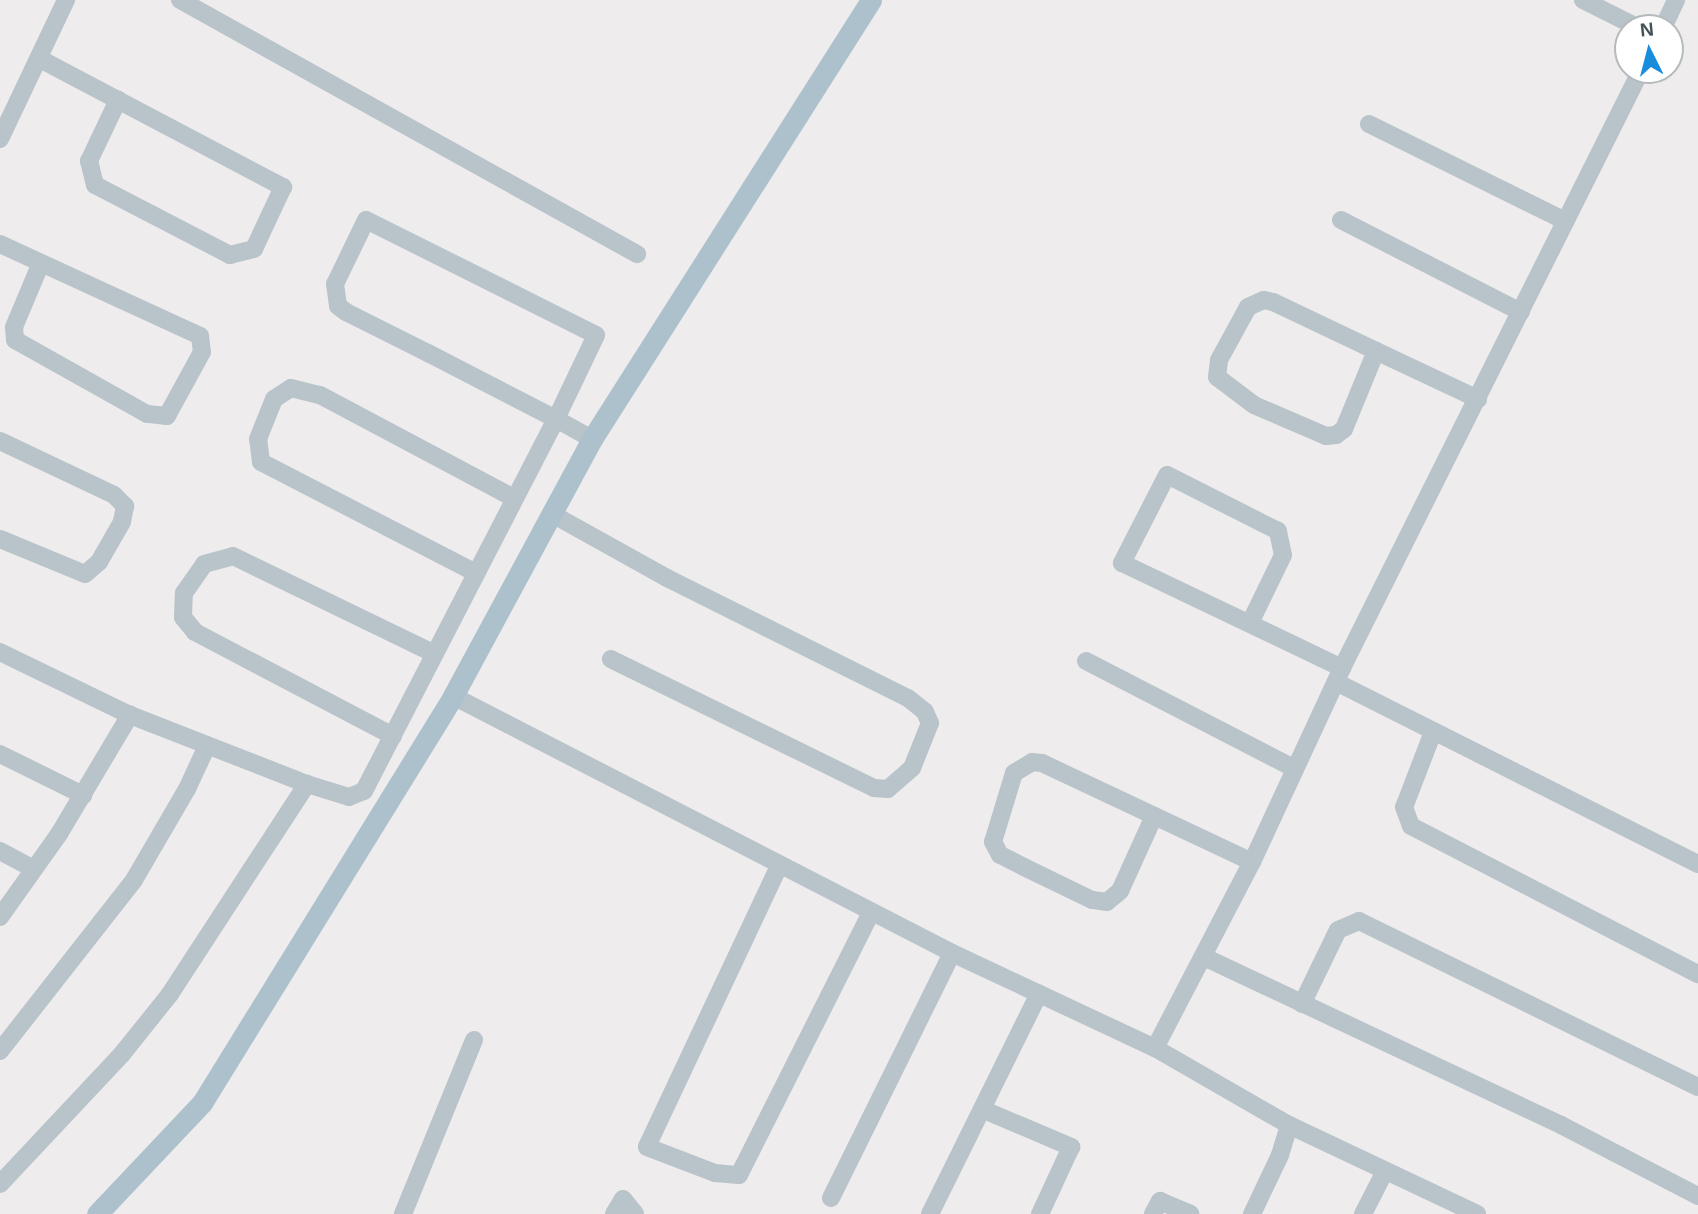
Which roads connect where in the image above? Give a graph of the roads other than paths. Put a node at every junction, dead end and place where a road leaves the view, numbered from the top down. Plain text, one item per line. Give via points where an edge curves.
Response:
1 (66, 0) edge
2 (180, 0) edge
3 (871, 0) edge
4 (1583, 0) edge
5 (1614, 16) edge
6 (40, 59) junction
7 (1634, 84) edge
8 (118, 100) junction
9 (1369, 124) dead end
10 (0, 139) edge
11 (1341, 220) dead end
12 (1565, 220) junction
13 (0, 244) edge
14 (637, 254) dead end
15 (40, 265) junction
16 (1521, 312) junction
17 (1376, 351) junction
18 (1478, 399) junction
19 (556, 419) junction
20 (592, 439) junction
21 (0, 441) edge
22 (514, 498) junction
23 (552, 514) junction
24 (0, 539) edge
25 (476, 573) junction
26 (1251, 621) junction
27 (0, 652) edge
28 (433, 653) junction
29 (611, 659) dead end
30 (1086, 661) dead end
31 (1339, 675) junction
32 (453, 696) junction
33 (130, 715) junction
34 (1433, 732) junction
35 (393, 736) junction
36 (207, 746) junction
37 (0, 754) edge
38 (1295, 769) junction
39 (307, 784) junction
40 (83, 795) junction
41 (1154, 816) junction
42 (0, 851) edge
43 (1252, 862) junction
44 (1698, 864) edge
45 (779, 866) junction
46 (34, 869) junction
47 (871, 912) junction
48 (0, 917) edge
49 (952, 953) junction
50 (1204, 957) junction
51 (1698, 974) edge
52 (1039, 993) junction
53 (1302, 1004) junction
54 (474, 1040) dead end
55 (1155, 1048) junction
56 (0, 1051) edge
57 (1698, 1087) edge
58 (984, 1110) junction
59 (1289, 1125) junction
60 (1385, 1171) junction
61 (0, 1184) edge
62 (1698, 1196) edge
63 (831, 1198) dead end
64 (97, 1214) edge
65 (403, 1214) edge
66 (614, 1214) edge
67 (635, 1214) edge
68 (930, 1214) edge
69 (1040, 1214) edge
70 (1153, 1214) edge
71 (1190, 1214) edge
72 (1252, 1214) edge
73 (1363, 1214) edge
74 (1475, 1214) edge

1 - 6 street
2 - 14 street
3 - 20 main road
4 - 5 street
6 - 8 street
6 - 10 street
7 - 12 street
8 - 8 street via 283,187 254,248 230,255 95,185 89,161
9 - 12 street
11 - 16 street
12 - 16 street
13 - 15 street
15 - 15 street via 14,327 15,340 147,414 167,416 202,352 200,336
16 - 18 street
17 - 17 street via 1273,302 1255,301 1219,360 1217,377 1254,405 1326,436 1336,435 1344,429
17 - 18 street
18 - 31 street
19 - 19 street via 338,306 335,284 366,220 596,335
19 - 20 street
19 - 22 street
20 - 23 main road
21 - 24 street via 114,495 125,506 99,562 85,574
22 - 25 street
22 - 25 street via 320,395 292,388 274,399 258,439 261,462
23 - 29 street via 667,578 908,698 925,712 930,723 912,768 888,789 874,788
23 - 32 main road
25 - 28 street
26 - 26 street via 1122,563 1167,475 1278,531 1283,555
26 - 31 street
27 - 33 street
28 - 35 street
28 - 35 street via 233,556 204,564 184,593 183,617 194,632
30 - 38 street
31 - 34 street
31 - 38 street
32 - 45 street
32 - 64 main road via 202,1103
33 - 36 street
33 - 40 street
34 - 44 street
34 - 51 street via 1404,807 1411,826
35 - 39 street via 372,781 358,795 338,795
36 - 39 street
36 - 56 street via 134,880
37 - 40 street
38 - 43 street
39 - 61 street via 170,994 122,1054
40 - 46 street
41 - 41 street via 1050,766 1031,762 1014,773 993,842 1000,855 1092,900 1107,902 1120,891
41 - 43 street
42 - 46 street
43 - 50 street
45 - 47 street
45 - 47 street via 647,1147 728,1177 743,1170
46 - 48 street
47 - 49 street
49 - 52 street
49 - 63 street
50 - 53 street
50 - 55 street
52 - 55 street
52 - 58 street
53 - 57 street via 1338,930 1352,921 1369,923
53 - 62 street via 1561,1125
54 - 65 street
55 - 59 street
58 - 68 street
58 - 69 street via 1071,1147
59 - 60 street
59 - 72 street
60 - 73 street
60 - 74 street
66 - 67 street via 623,1199
70 - 71 street via 1160,1202

